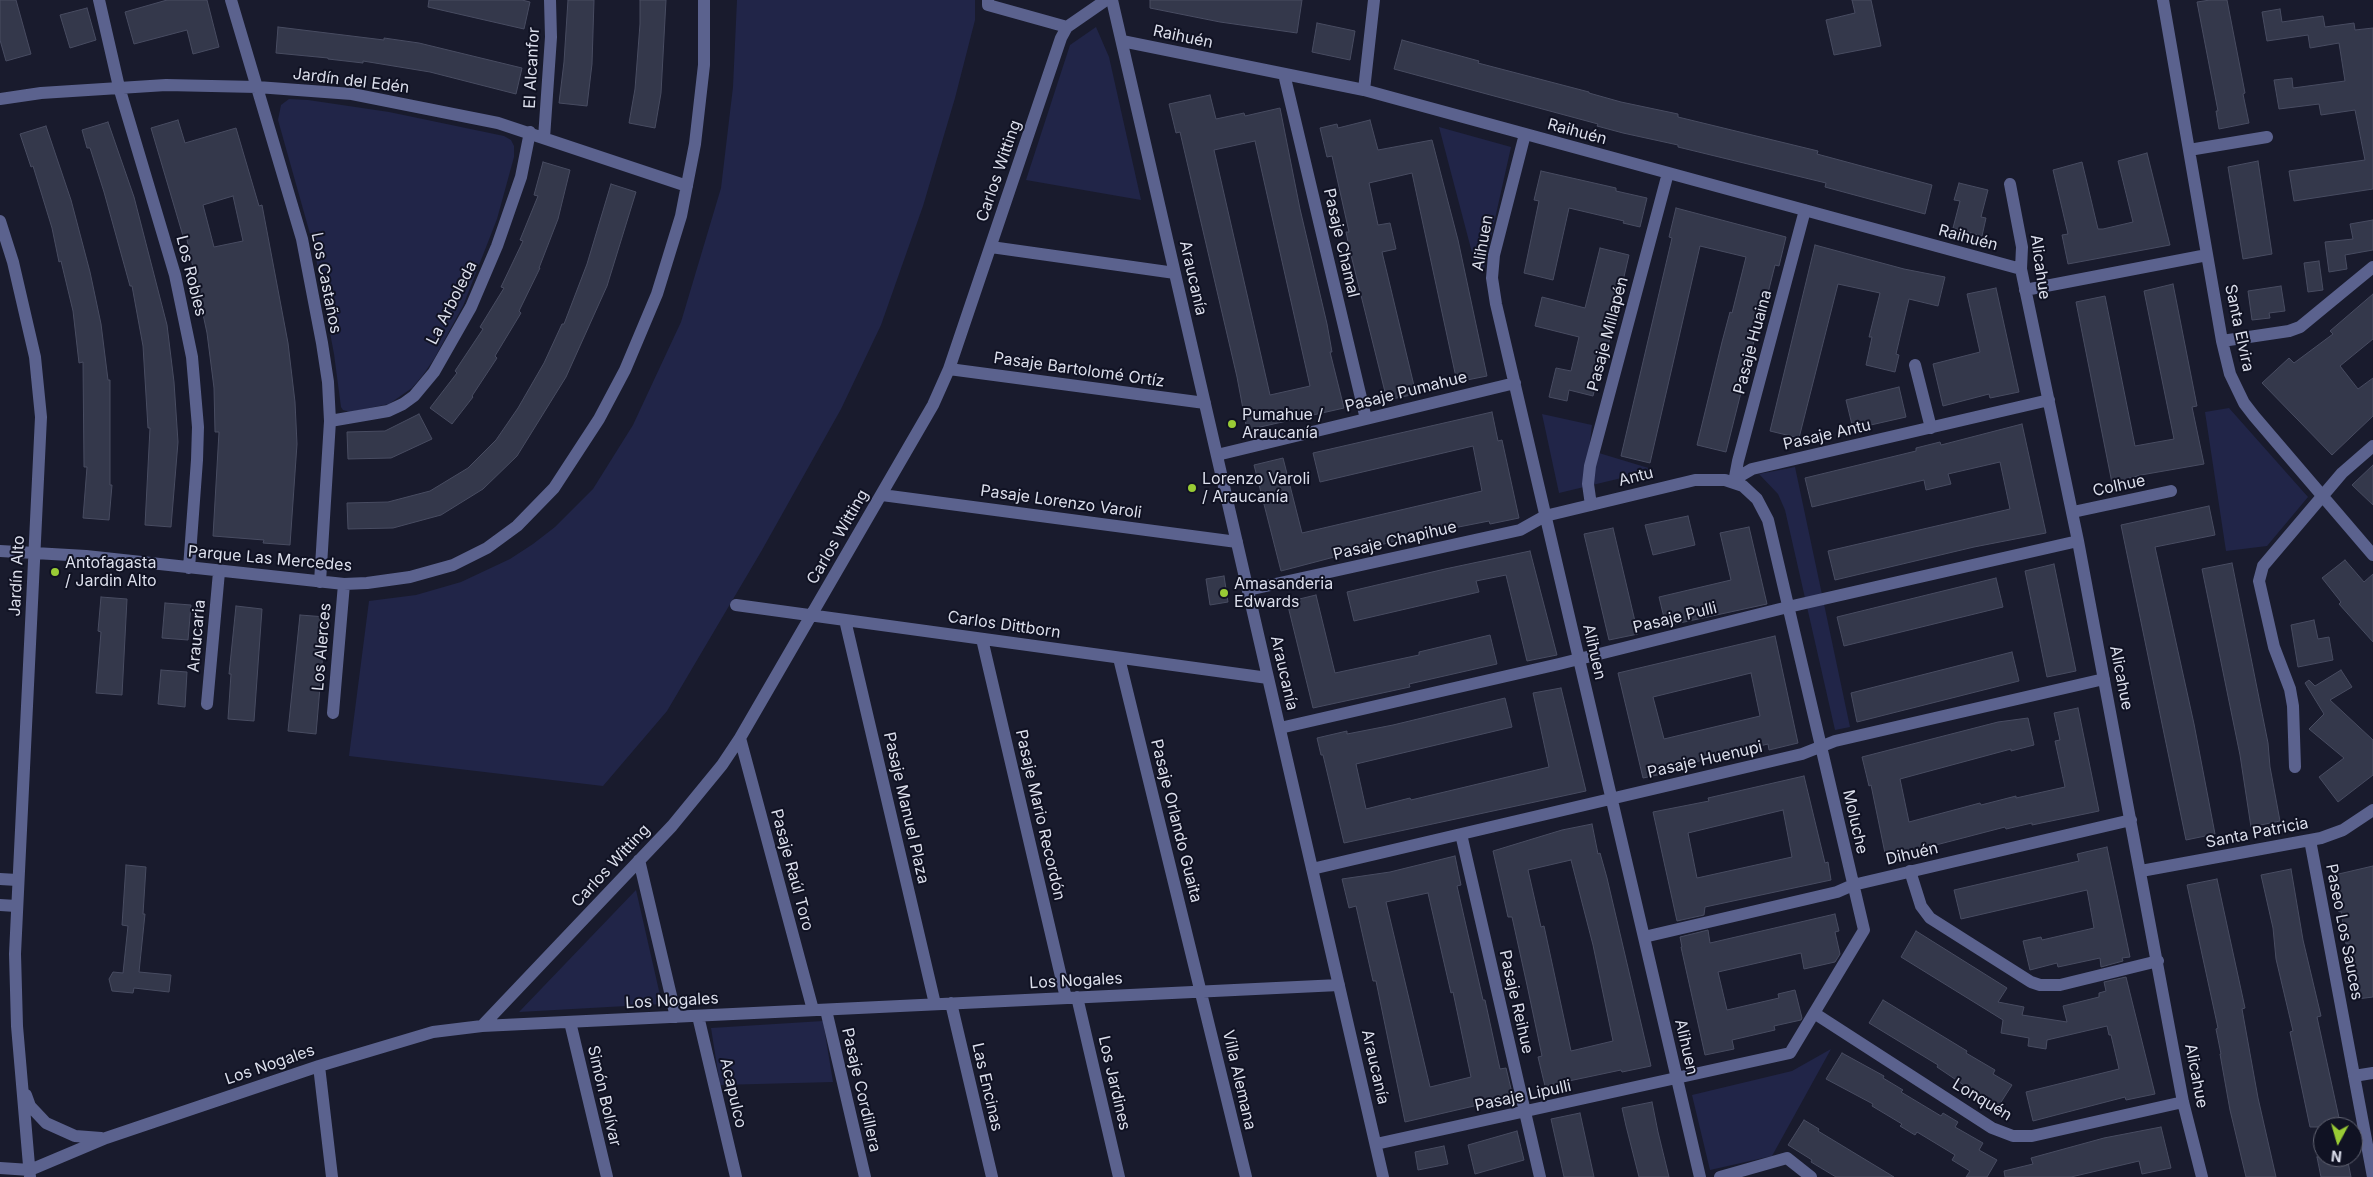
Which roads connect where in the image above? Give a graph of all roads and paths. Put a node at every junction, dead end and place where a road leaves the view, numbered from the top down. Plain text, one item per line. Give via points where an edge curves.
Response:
1 (99, 0) edge
2 (231, 0) edge
3 (550, 0) edge
4 (704, 0) edge
5 (988, 0) edge
6 (1106, 0) edge
7 (1112, 0) edge
8 (1374, 0) edge
9 (2163, 0) edge
10 (1067, 28) junction
11 (1122, 41) junction
12 (1284, 74) junction
13 (119, 87) junction
14 (257, 87) junction
15 (1364, 90) junction
16 (0, 99) edge
17 (530, 132) junction
18 (1525, 134) junction
19 (2267, 137) dead end
20 (544, 138) junction
21 (2189, 150) junction
22 (1668, 173) junction
23 (2010, 184) dead end
24 (688, 186) junction
25 (1805, 210) junction
26 (0, 221) edge
27 (991, 247) junction
28 (2208, 255) junction
29 (2373, 267) edge
30 (2021, 269) junction
31 (1175, 272) junction
32 (2025, 290) junction
33 (2222, 340) junction
34 (1915, 365) dead end
35 (948, 369) junction
36 (1514, 382) junction
37 (2049, 400) junction
38 (1205, 403) junction
39 (1366, 419) junction
40 (330, 421) junction
41 (1930, 428) junction
42 (2373, 446) edge
43 (1217, 455) junction
44 (1734, 482) junction
45 (2171, 491) dead end
46 (882, 494) junction
47 (2322, 496) junction
48 (1592, 505) junction
49 (2072, 512) junction
50 (1545, 516) junction
51 (2078, 541) junction
52 (1237, 542) junction
53 (0, 551) edge
54 (34, 553) junction
55 (2373, 555) edge
56 (189, 568) junction
57 (219, 572) junction
58 (320, 582) junction
59 (344, 584) junction
60 (1248, 590) junction
61 (736, 605) dead end
62 (1788, 607) junction
63 (811, 615) junction
64 (845, 620) junction
65 (982, 639) junction
66 (1120, 658) junction
67 (1578, 658) junction
68 (1268, 678) junction
69 (2104, 679) junction
70 (207, 704) dead end
71 (332, 713) dead end
72 (1280, 728) junction
73 (740, 738) junction
74 (1820, 747) junction
75 (2295, 767) dead end
76 (1611, 799) junction
77 (2373, 810) edge
78 (2131, 820) junction
79 (1461, 834) junction
80 (2310, 840) junction
81 (639, 860) junction
82 (1312, 869) junction
83 (1910, 871) junction
84 (2141, 871) junction
85 (0, 879) edge
86 (17, 880) junction
87 (1853, 885) junction
88 (0, 905) edge
89 (16, 906) junction
90 (1644, 937) junction
91 (2158, 961) junction
92 (1339, 985) junction
93 (1202, 991) junction
94 (1072, 998) junction
95 (935, 1004) junction
96 (951, 1004) junction
97 (819, 1010) junction
98 (1814, 1013) junction
99 (698, 1016) junction
100 (676, 1017) junction
101 (570, 1022) junction
102 (482, 1026) junction
103 (319, 1066) junction
104 (2373, 1073) edge
105 (2354, 1076) junction
106 (1677, 1078) junction
107 (22, 1087) junction
108 (2184, 1102) junction
109 (1525, 1112) junction
110 (106, 1138) junction
111 (1376, 1144) junction
112 (0, 1168) edge
113 (30, 1174) edge
114 (332, 1177) edge
115 (607, 1177) edge
116 (736, 1177) edge
117 (865, 1177) edge
118 (992, 1177) edge
119 (1119, 1177) edge
120 (1246, 1177) edge
121 (1383, 1177) edge
122 (1540, 1177) edge
123 (1700, 1177) edge
124 (1720, 1177) edge
125 (1811, 1177) edge
126 (2202, 1177) edge
127 (2373, 1177) edge

1 - 13 street, Los Robles
2 - 14 street, Los Castaños
3 - 20 street, El Alcanfor via 552,37
4 - 24 street, Parque Las Mercedes via 702,92
5 - 10 street via 988,5
6 - 10 street
7 - 11 street, Araucanía
8 - 15 street
9 - 21 street, Santa Elvira
10 - 27 street, Carlos Witting
11 - 12 street, Raihuén
11 - 31 street, Araucanía
12 - 15 street, Raihuén
12 - 39 street, Pasaje Chamal
13 - 14 street, Jardín del Edén
13 - 16 street, Jardín del Edén via 41,92
13 - 56 street, Los Robles via 165,235 192,357 198,460
14 - 17 street, Jardín del Edén via 352,94
14 - 40 street, Los Castaños via 308,264 328,382
15 - 18 street, Raihuén
17 - 20 street, Jardín del Edén
17 - 40 street, La Arboleda via 521,177 498,246 471,307 434,372 414,396 388,412
18 - 22 street, Raihuén
18 - 36 street, Alihuen via 1494,255 1492,278
19 - 21 street
20 - 24 street, Jardín del Edén
21 - 28 street, Santa Elvira
22 - 25 street, Raihuén
22 - 48 street, Pasaje Millapén via 1590,466 1588,484
23 - 30 street, Alicahue via 2022,247
24 - 59 street, Parque Las Mercedes via 667,263 636,345 595,425 564,475 541,503 495,542 453,565 410,578
25 - 30 street, Raihuén
25 - 44 street, Pasaje Huaina
26 - 54 street, Jardín Alto via 24,305 40,391 41,452
27 - 31 street
27 - 35 street, Carlos Witting
28 - 32 street
28 - 33 street, Santa Elvira
29 - 33 street via 2300,327
30 - 32 street, Alicahue
31 - 38 street, Araucanía
32 - 37 street, Alicahue
33 - 47 street, Santa Elvira via 2230,374 2244,403
34 - 41 street
35 - 38 street, Pasaje Bartolomé Ortíz
35 - 46 street, Carlos Witting via 933,405
36 - 39 street, Pasaje Pumahue
36 - 50 street, Alihuen
37 - 41 street, Pasaje Antu
37 - 49 street, Alicahue
38 - 43 street, Araucanía
39 - 43 street, Pasaje Pumahue
40 - 58 street, Los Castaños
41 - 44 street, Pasaje Antu via 1752,469
42 - 47 street
43 - 52 street, Araucanía
44 - 48 street, Antu via 1695,480
44 - 62 street, Moluche via 1750,492 1763,509
45 - 49 street, Colhue
46 - 52 street, Pasaje Lorenzo Varoli
46 - 63 street, Carlos Witting
47 - 55 street, Santa Elvira
47 - 75 street via 2263,566 2259,581 2274,647 2292,697
48 - 50 street, Antu
49 - 51 street, Alicahue
50 - 60 street, Pasaje Chapihue via 1520,530
50 - 67 street, Alihuen
51 - 62 street, Pasaje Pulli
51 - 69 street, Alicahue
52 - 60 street, Araucanía
53 - 54 street, Parque Las Mercedes
54 - 56 street, Parque Las Mercedes
54 - 86 street, Jardín Alto
56 - 57 street, Parque Las Mercedes
57 - 58 street, Parque Las Mercedes
57 - 70 street, Araucaria
58 - 59 street, Parque Las Mercedes
59 - 71 street, Los Alerces
60 - 68 street, Araucanía
61 - 63 street, Carlos Dittborn
62 - 67 street, Pasaje Pulli
62 - 74 street, Moluche
63 - 64 street, Carlos Dittborn
63 - 73 street, Carlos Witting
64 - 65 street, Carlos Dittborn
64 - 95 street, Pasaje Manuel Plaza
65 - 66 street, Carlos Dittborn
65 - 94 street, Pasaje Mario Recordón
66 - 68 street, Carlos Dittborn
66 - 93 street, Pasaje Orlando Guaita
67 - 72 street, Pasaje Pulli
67 - 76 street, Alihuen
68 - 72 street, Araucanía
69 - 74 street, Pasaje Huenupi
69 - 78 street, Alicahue
72 - 82 street, Araucanía
73 - 81 street, Carlos Witting via 704,788
73 - 97 street, Pasaje Raúl Toro
74 - 76 street, Pasaje Huenupi
74 - 87 street, Moluche
76 - 79 street, Pasaje Huenupi
76 - 90 street, Alihuen
77 - 80 street, Santa Patricia via 2343,830
78 - 83 street, Dihuén
78 - 84 street, Alicahue
79 - 82 street, Pasaje Huenupi
79 - 109 street, Pasaje Reihue
80 - 84 street, Santa Patricia
80 - 105 street, Paseo Los Sauces
81 - 100 street
81 - 102 street, Carlos Witting
82 - 92 street, Araucanía
83 - 87 street, Dihuén
83 - 91 street via 1921,906 1930,918 2030,982 2060,985
84 - 91 street, Alicahue
85 - 86 street
86 - 89 street, Jardín Alto
87 - 90 street, Dihuén via 1837,892
87 - 98 street, Moluche via 1864,930
88 - 89 street
89 - 107 street, Jardín Alto via 15,986
90 - 106 street, Alihuen
91 - 108 street, Alicahue
92 - 93 street, Los Nogales
92 - 111 street, Araucanía
93 - 94 street, Los Nogales
93 - 120 street, Villa Alemana
94 - 96 street, Los Nogales
94 - 119 street, Los Jardines
95 - 96 street, Los Nogales
95 - 97 street, Los Nogales
96 - 118 street, Las Encinas
97 - 99 street, Los Nogales
97 - 117 street, Pasaje Cordillera
98 - 106 street, Moluche via 1790,1052
98 - 108 street, Lonquén via 1992,1128 2013,1136 2032,1136
99 - 100 street, Los Nogales
99 - 116 street, Acapulco
100 - 101 street, Los Nogales
101 - 102 street, Los Nogales
101 - 115 street, Simón Bolívar
102 - 103 street, Los Nogales via 411,1036
103 - 110 street, Los Nogales
103 - 114 street
104 - 105 street
105 - 127 street, Paseo Los Sauces
106 - 109 street, Pasaje Lipulli
106 - 123 street, Alihuen
107 - 110 street via 30,1106 46,1123 75,1136
107 - 113 street, Jardín Alto
108 - 126 street, Alicahue
109 - 111 street, Pasaje Lipulli
109 - 122 street, Pasaje Reihue
110 - 113 street, Los Nogales
111 - 121 street, Araucanía
112 - 113 street
124 - 125 street via 1787,1158

